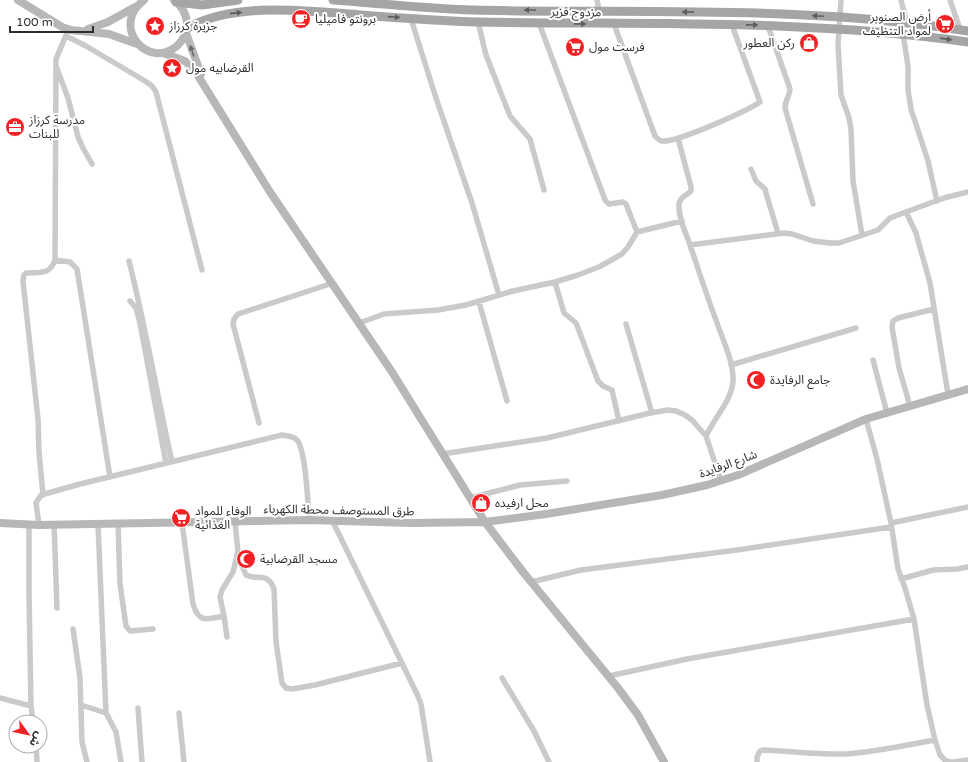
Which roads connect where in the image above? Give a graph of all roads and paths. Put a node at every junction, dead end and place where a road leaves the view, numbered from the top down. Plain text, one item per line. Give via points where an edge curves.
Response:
1 (18, 0) edge
2 (238, 0) edge
3 (333, 0) edge
4 (597, 0) edge
5 (841, 0) edge
6 (901, 0) edge
7 (950, 0) edge
8 (175, 1) edge
9 (398, 2) edge
10 (139, 3) edge
11 (430, 7) junction
12 (599, 10) junction
13 (841, 17) junction
14 (411, 19) junction
15 (429, 20) junction
16 (478, 22) junction
17 (540, 23) junction
18 (907, 23) junction
19 (614, 24) junction
20 (732, 25) junction
21 (768, 26) junction
22 (839, 28) junction
23 (964, 30) edge
24 (81, 31) junction
25 (186, 31) junction
26 (67, 32) junction
27 (903, 34) junction
28 (968, 42) edge
29 (137, 44) junction
30 (163, 53) junction
31 (56, 66) junction
32 (210, 95) junction
33 (678, 138) junction
34 (92, 164) dead end
35 (751, 169) dead end
36 (544, 190) dead end
37 (968, 192) edge
38 (937, 201) junction
39 (813, 204) dead end
40 (906, 212) junction
41 (682, 221) junction
42 (637, 232) junction
43 (778, 233) junction
44 (862, 235) junction
45 (690, 245) junction
46 (55, 260) junction
47 (129, 261) dead end
48 (202, 270) dead end
49 (555, 282) junction
50 (333, 283) junction
51 (499, 295) junction
52 (130, 301) dead end
53 (479, 302) junction
54 (934, 309) junction
55 (360, 323) junction
56 (626, 324) dead end
57 (856, 328) dead end
58 (873, 360) dead end
59 (731, 365) junction
60 (968, 389) edge
61 (948, 394) junction
62 (507, 401) dead end
63 (910, 406) junction
64 (652, 413) junction
65 (887, 413) junction
66 (866, 419) junction
67 (619, 421) junction
68 (259, 423) dead end
69 (706, 436) junction
70 (442, 454) junction
71 (169, 462) junction
72 (110, 477) junction
73 (567, 480) dead end
74 (721, 481) junction
75 (42, 495) junction
76 (470, 498) junction
77 (968, 507) edge
78 (309, 520) junction
79 (332, 520) junction
80 (235, 522) junction
81 (485, 522) junction
82 (0, 523) edge
83 (182, 523) junction
84 (29, 524) junction
85 (39, 524) junction
86 (54, 524) junction
87 (98, 524) junction
88 (118, 524) junction
89 (891, 525) junction
90 (237, 554) junction
91 (968, 567) edge
92 (901, 579) junction
93 (531, 582) junction
94 (57, 608) dead end
95 (224, 616) junction
96 (914, 619) junction
97 (73, 629) dead end
98 (153, 629) dead end
99 (227, 637) dead end
100 (402, 663) junction
101 (609, 676) junction
102 (502, 678) dead end
103 (0, 698) edge
104 (82, 705) junction
105 (31, 706) junction
106 (138, 708) dead end
107 (106, 713) junction
108 (179, 713) dead end
109 (32, 714) edge
110 (935, 740) junction
111 (968, 760) edge
112 (87, 762) edge
113 (121, 762) edge
114 (142, 762) edge
115 (184, 762) edge
116 (430, 762) edge
117 (549, 762) edge
118 (664, 762) edge
119 (757, 762) edge
120 (952, 762) edge
121 (958, 762) edge

1 - 26 street
2 - 8 main road via 202,5
3 - 9 main road, مزدوج قزير
4 - 12 street
5 - 13 street
6 - 18 street
7 - 23 street
8 - 25 street via 184,11
9 - 11 main road, مزدوج قزير
10 - 24 street via 102,25
10 - 29 street via 130,23
12 -> 11 main road, مزدوج قزير via 473,10
11 - 15 main road
13 -> 12 main road, مزدوج قزير
13 - 18 main road, مزدوج قزير
13 - 22 street
14 - 15 main road, مزدوج قزير
25 -> 14 main road, مزدوج قزير via 214,16 278,10
14 - 51 street via 477,218
15 - 16 main road, مزدوج قزير
16 - 17 main road, مزدوج قزير
16 - 36 street via 486,55 510,116 530,139
17 -> 19 main road, مزدوج قزير
17 - 42 street via 605,200 609,204 626,204
18 - 23 main road, مزدوج قزير
19 - 20 main road, مزدوج قزير
19 - 33 street via 655,136 663,141
20 -> 21 main road, مزدوج قزير
20 - 33 street via 760,102
21 - 22 main road, مزدوج قزير
21 - 39 street via 790,89 785,108
22 - 27 main road, مزدوج قزير
22 - 44 street via 841,95 850,118 853,181
24 - 26 street
24 - 29 street via 109,34
25 - 30 street via 176,47
32 -> 25 street
26 - 31 street via 56,59
26 - 48 street via 145,81 156,92
27 -> 28 main road, مزدوج قزير
27 - 38 street via 911,109 928,161
29 - 30 street via 146,50
30 - 32 street via 188,64
31 - 34 street via 78,137
31 - 46 street
32 - 50 street via 270,192
33 - 41 street via 691,187 691,191 682,197 679,204
35 - 43 street via 756,182 765,189
37 - 38 street
38 - 40 street
40 - 44 street via 890,218 878,230
40 - 54 street via 922,253
41 - 42 street
41 - 45 street
42 - 49 street via 628,247 614,260
43 - 44 street via 830,243 839,243
43 - 45 street
45 - 59 street
46 - 72 street via 70,262 77,270
46 - 75 street via 48,271 26,273 23,281 38,419
47 - 71 street via 143,316
49 - 51 street
49 - 67 street via 564,313 576,323 598,381 612,390
50 - 55 street
50 - 68 street via 238,314 234,319 233,324
51 - 53 street
52 - 71 street via 136,308 140,323
53 - 55 street via 438,310 384,314
53 - 62 street
54 - 61 street
54 - 63 street via 893,321 899,368
55 - 70 street
56 - 64 street
57 - 59 street
58 - 65 street
59 - 69 street via 731,392
60 - 61 street, شارع الرفايدة
61 - 63 street, شارع الرفايدة
63 - 65 street, شارع الرفايدة
64 - 67 street
64 - 69 street via 676,411 692,420
65 - 66 street, شارع الرفايدة
66 - 74 street, شارع الرفايدة
66 - 89 street
67 - 70 street via 547,438
69 - 74 street
70 - 76 street
71 - 72 street
71 - 78 street via 282,435 291,436 300,444 302,453
72 - 75 street
73 - 76 street via 520,485
74 - 81 street, شارع الرفايدة via 662,495
75 - 85 street via 36,503
76 - 81 street
77 - 89 street
78 - 79 street, طرق المستوصف محطة الكهرباء
78 - 80 street, طرق المستوصف محطة الكهرباء
79 - 81 street, طرق المستوصف محطة الكهرباء via 411,524
79 - 100 street
80 - 83 street, طرق المستوصف محطة الكهرباء
80 - 90 street
81 - 93 street
82 - 84 street, طرق المستوصف محطة الكهرباء
83 - 88 street, طرق المستوصف محطة الكهرباء
83 - 95 street via 196,613 205,620
84 - 85 street, طرق المستوصف محطة الكهرباء
84 - 105 street
85 - 86 street, طرق المستوصف محطة الكهرباء
86 - 87 street, طرق المستوصف محطة الكهرباء
86 - 94 street
87 - 88 street, طرق المستوصف محطة الكهرباء
87 - 107 street
88 - 98 street via 120,584 126,626 130,631
89 - 92 street
89 - 93 street via 737,550 581,570
90 - 95 street via 233,572 220,596
90 - 100 street via 246,575 268,579 274,588 276,642 282,683 286,688 315,685
91 - 92 street via 934,570
92 - 96 street
93 - 101 street
95 - 99 street
96 - 101 street via 672,662
96 - 110 street
97 - 104 street
100 - 116 street via 414,684 421,704
101 - 118 street via 638,715
102 - 117 street via 534,731
103 - 105 street
104 - 107 street
104 - 112 street via 82,742
105 - 109 street
106 - 114 street
107 - 113 street via 116,732
108 - 115 street
110 - 119 street via 847,754 763,750 758,754
110 - 120 street via 940,755 946,761
111 - 121 street
120 - 121 street

